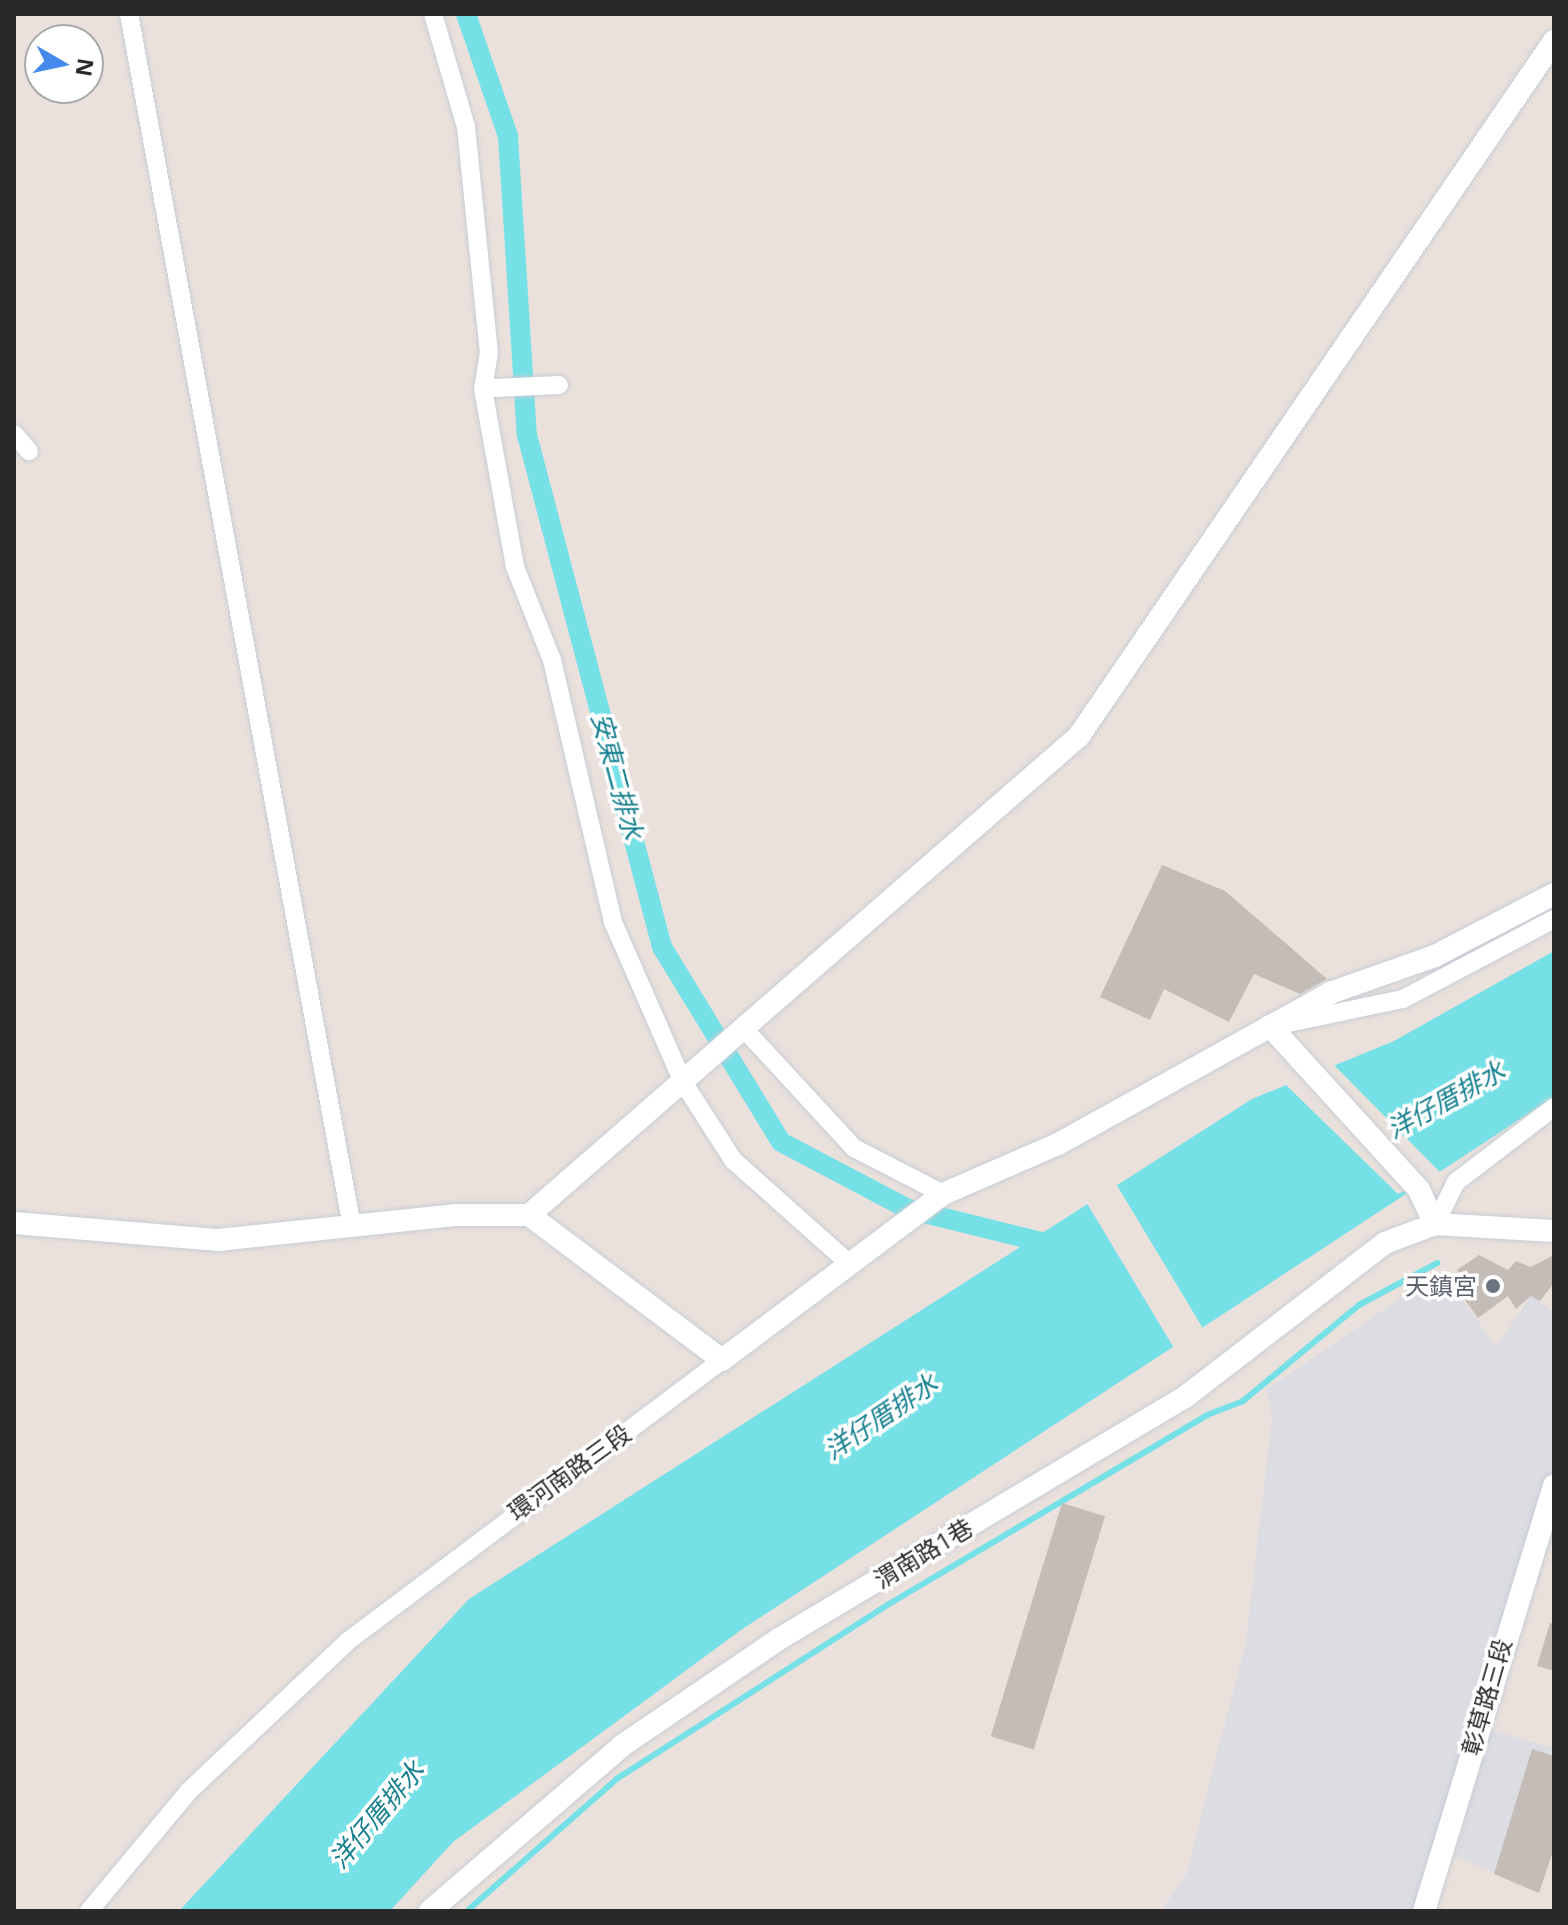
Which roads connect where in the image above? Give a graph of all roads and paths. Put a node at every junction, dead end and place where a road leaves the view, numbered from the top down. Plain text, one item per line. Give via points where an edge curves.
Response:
1 (129, 14) edge
2 (433, 14) edge
3 (1554, 41) edge
4 (559, 385) dead end
5 (494, 388) dead end
6 (1554, 894) edge
7 (1554, 919) edge
8 (1270, 1026) junction
9 (742, 1036) junction
10 (689, 1077) junction
11 (1554, 1107) edge
12 (943, 1194) junction
13 (529, 1215) junction
14 (14, 1223) edge
15 (1435, 1224) junction
16 (352, 1227) junction
17 (1554, 1231) edge
18 (851, 1265) junction
19 (722, 1360) junction
20 (1554, 1485) edge
21 (89, 1911) edge
22 (430, 1911) edge
23 (1424, 1911) edge

1 - 16 street
2 - 10 street via 466,127 489,352 483,389 515,567 552,660 613,922
3 - 9 street via 1079,736
4 - 5 street
6 - 8 street, 環河南路三段 via 1435,956 1330,993
7 - 8 street via 1403,999
8 - 12 street, 環河南路三段 via 1058,1144
8 - 15 street via 1419,1190
9 - 10 street
9 - 12 street via 854,1148
10 - 13 street
10 - 18 street via 733,1160
11 - 15 street via 1456,1182
12 - 18 street, 環河南路三段
13 - 16 street
13 - 19 street
14 - 16 street via 218,1240
15 - 17 street
15 - 22 street, 渭南路1巷 via 1385,1243 1185,1397 779,1639 638,1734
18 - 19 street, 環河南路三段
19 - 21 street, 環河南路三段 via 348,1641 189,1791
20 - 23 street, 彰草路三段

